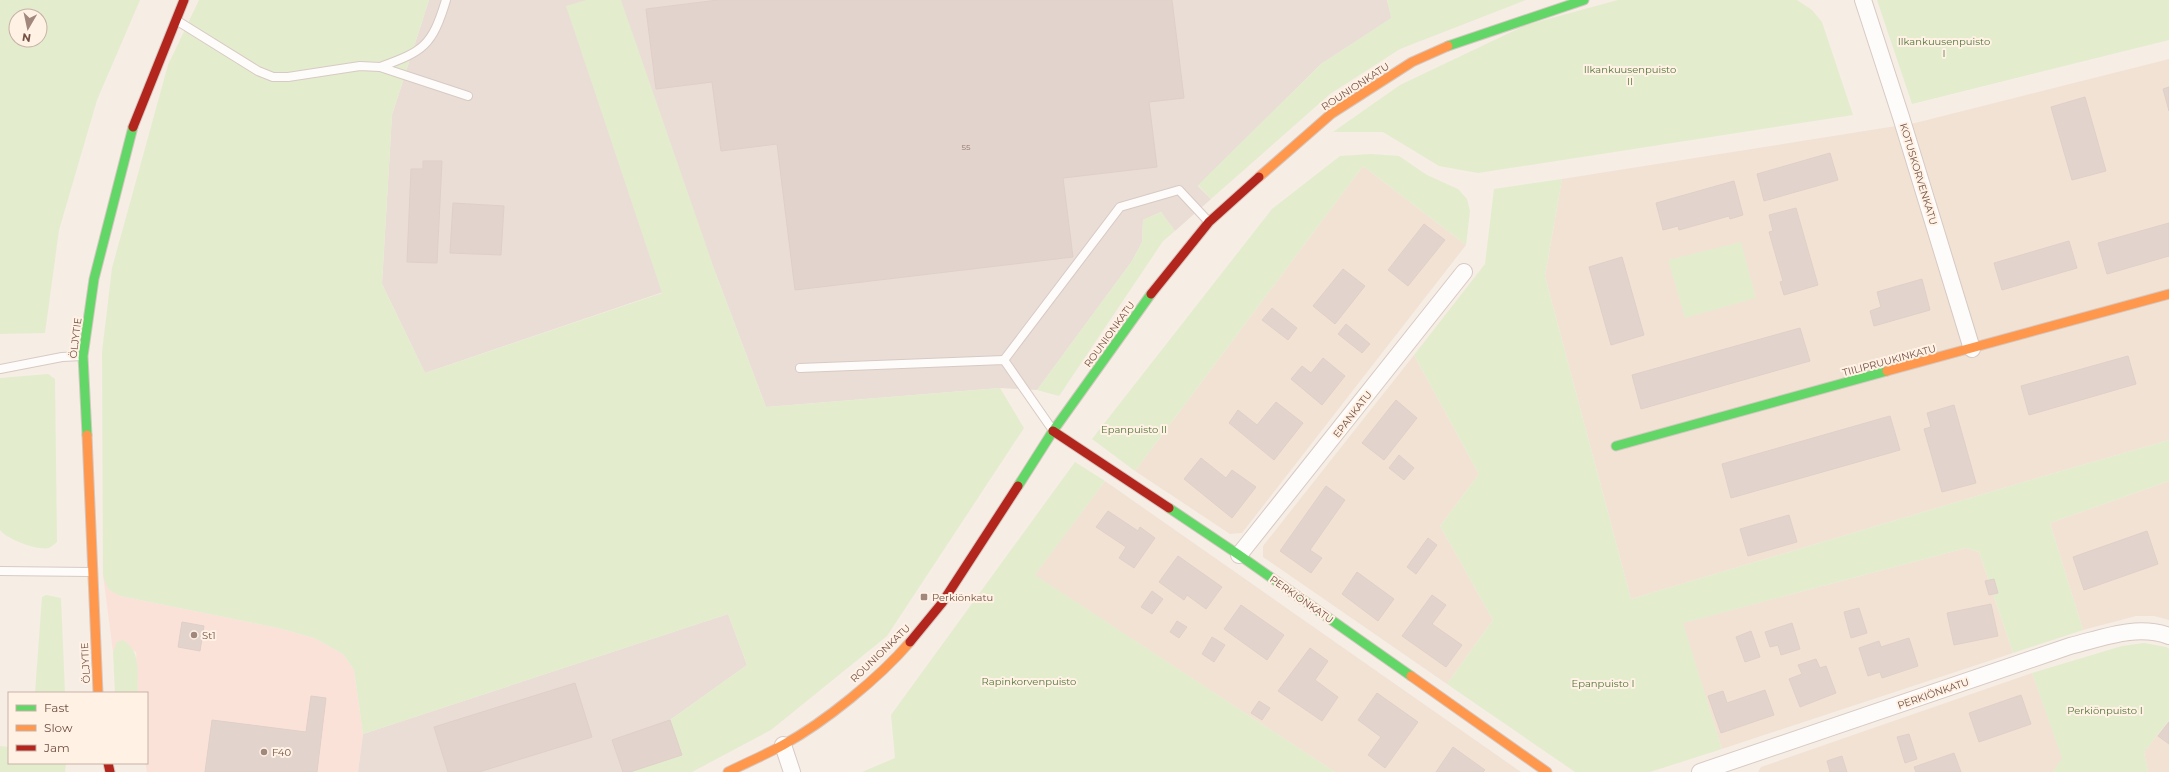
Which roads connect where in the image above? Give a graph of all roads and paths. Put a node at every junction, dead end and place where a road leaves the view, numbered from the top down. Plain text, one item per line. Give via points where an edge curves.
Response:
1 (184, 0) edge
2 (446, 0) edge
3 (1584, 0) edge
4 (1863, 0) edge
5 (176, 20) junction
6 (380, 67) junction
7 (468, 96) dead end
8 (1209, 222) junction
9 (1464, 272) dead end
10 (2169, 294) edge
11 (1972, 349) junction
12 (83, 356) junction
13 (1004, 360) junction
14 (800, 368) dead end
15 (0, 369) edge
16 (1053, 431) junction
17 (1616, 446) dead end
18 (1239, 555) junction
19 (0, 571) edge
20 (92, 572) junction
21 (2169, 636) edge
22 (98, 692) edge
23 (783, 745) junction
24 (1707, 771) edge
25 (728, 772) edge
26 (792, 772) edge
27 (1547, 772) edge

1 - 5 main road, ÖLJYTIE
2 - 6 lane via 437,28 425,45 408,57
3 - 8 main road, ROUNIONKATU via 1462,40 1412,62 1331,114
4 - 11 street, KOTUSKORVENKATU
5 - 6 lane via 258,71 273,77 360,66
5 - 12 main road, ÖLJYTIE via 136,116 121,168 94,278
6 - 7 lane
8 - 13 lane via 1179,190 1120,207
8 - 16 main road, ROUNIONKATU via 1136,313
9 - 18 street, EPANKATU
10 - 11 main road, TIILIPRUUKINKATU
11 - 17 main road, TIILIPRUUKINKATU
12 - 15 lane via 62,357
12 - 20 main road, ÖLJYTIE
13 - 14 lane
13 - 16 lane
16 - 18 main road, PERKIÖNKATU
16 - 23 main road, ROUNIONKATU via 942,603 905,648 824,718
18 - 27 main road, PERKIÖNKATU
19 - 20 lane
20 - 22 main road, ÖLJYTIE
21 - 24 street, PERKIÖNKATU via 2155,631 2130,631 2070,646
23 - 25 main road, ROUNIONKATU
23 - 26 street

